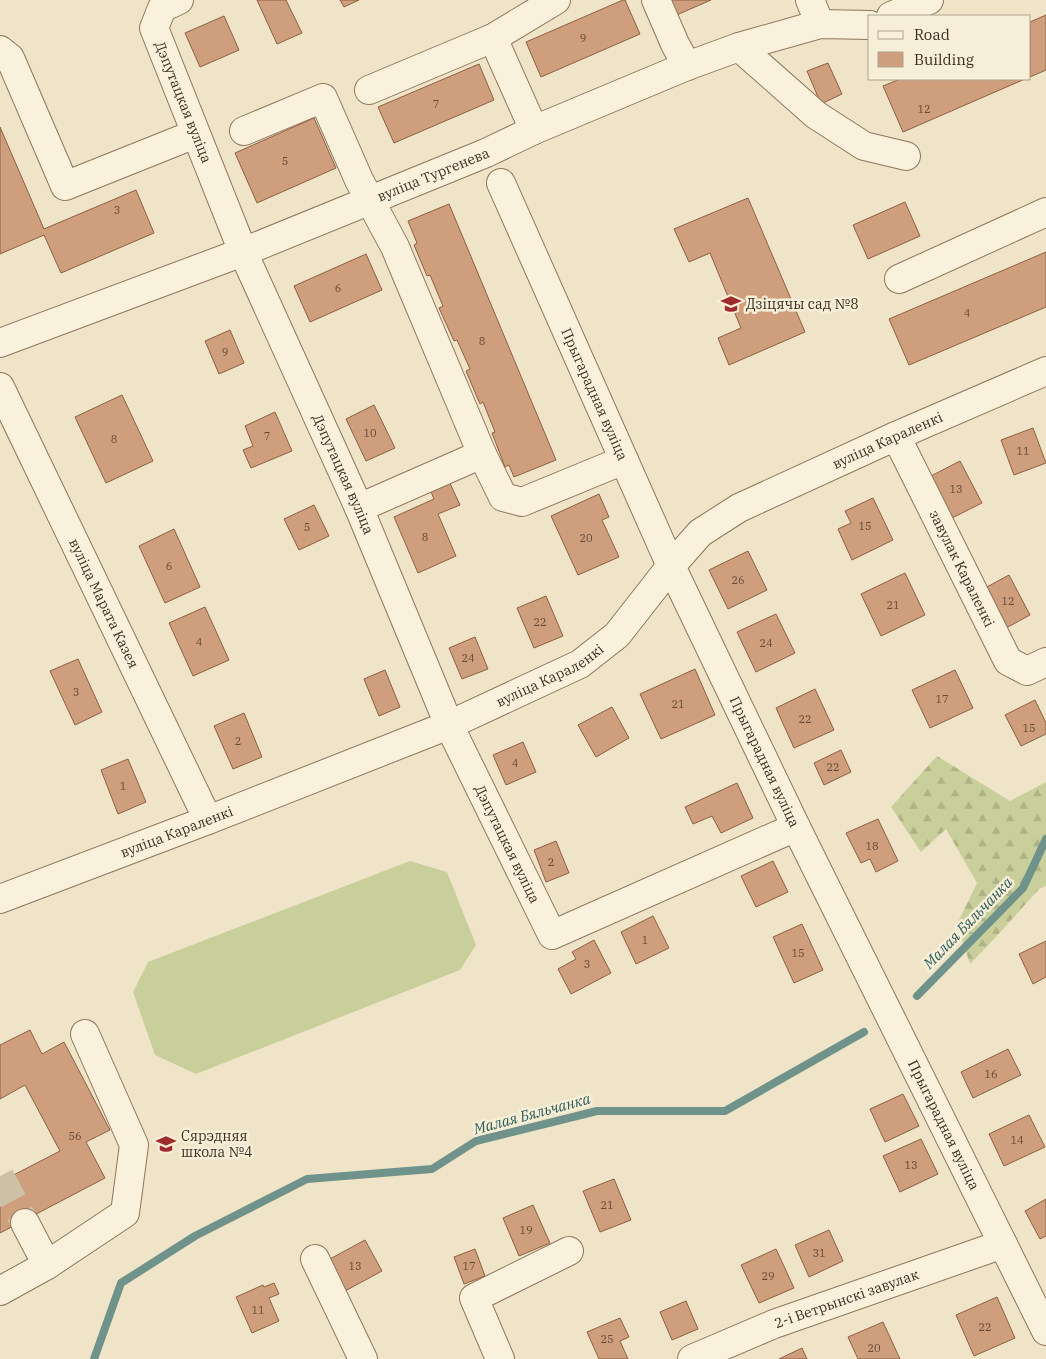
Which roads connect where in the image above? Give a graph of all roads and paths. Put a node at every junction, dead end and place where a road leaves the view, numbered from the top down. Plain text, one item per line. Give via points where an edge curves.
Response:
1 (556, 0) edge
2 (656, 0) edge
3 (929, 0) edge
4 (171, 4) edge
5 (815, 12) edge
6 (893, 15) edge
7 (868, 25) edge
8 (493, 38) junction
9 (739, 47) junction
10 (0, 50) edge
11 (687, 66) junction
12 (369, 90) dead end
13 (534, 130) junction
14 (244, 131) dead end
15 (195, 134) junction
16 (906, 156) dead end
17 (501, 184) dead end
18 (370, 200) junction
19 (1046, 212) edge
20 (244, 252) junction
21 (899, 279) dead end
22 (0, 343) edge
23 (1046, 371) edge
24 (0, 387) edge
25 (896, 436) junction
26 (482, 454) junction
27 (624, 460) junction
28 (359, 508) junction
29 (671, 566) junction
30 (1046, 662) edge
31 (449, 725) junction
32 (208, 820) junction
33 (796, 826) junction
34 (0, 899) edge
35 (85, 1034) dead end
36 (25, 1223) tunnel mouth
37 (1003, 1244) junction
38 (570, 1251) dead end
39 (315, 1260) dead end
40 (47, 1265) junction
41 (0, 1291) edge
42 (1046, 1331) edge
43 (363, 1359) edge
44 (500, 1359) edge
45 (692, 1359) edge

1 - 8 street
2 - 11 street
3 - 6 street
4 - 15 street, Дэпутацкая вуліца via 154,28
5 - 7 street, вуліца Тургенева
5 - 9 street, вуліца Тургенева
8 - 12 street
8 - 13 street
9 - 11 street, вуліца Тургенева
9 - 16 street via 816,115 864,146
10 - 15 street via 10,58 64,186
11 - 13 street, вуліца Тургенева
13 - 18 street, вуліца Тургенева
14 - 18 street via 323,98
15 - 20 street, Дэпутацкая вуліца
17 - 27 street, Прыгарадная вуліца
18 - 20 street, вуліца Тургенева
18 - 26 street via 394,248
19 - 21 street
20 - 22 street, вуліца Тургенева
20 - 28 street, Дэпутацкая вуліца
23 - 25 street, вуліца Караленкі
24 - 32 street, вуліца Марата Казея
25 - 29 street, вуліца Караленкі via 739,508 700,533
25 - 30 street, завулак Караленкі via 1008,661 1027,671
26 - 27 street via 503,497 522,502
26 - 28 street
27 - 29 street, Прыгарадная вуліца
28 - 31 street, Дэпутацкая вуліца
29 - 31 street, вуліца Караленкі via 617,635 580,664
29 - 33 street, Прыгарадная вуліца
31 - 32 street, вуліца Караленкі
31 - 33 street, Дэпутацкая вуліца via 552,935
32 - 34 street, вуліца Караленкі
33 - 37 street, Прыгарадная вуліца
35 - 40 street via 134,1144 125,1212
36 - 40 street
37 - 42 street, Прыгарадная вуліца
37 - 45 street, 2-і Ветрынскі завулак via 774,1324
38 - 44 street via 474,1298
39 - 43 street
40 - 41 street

